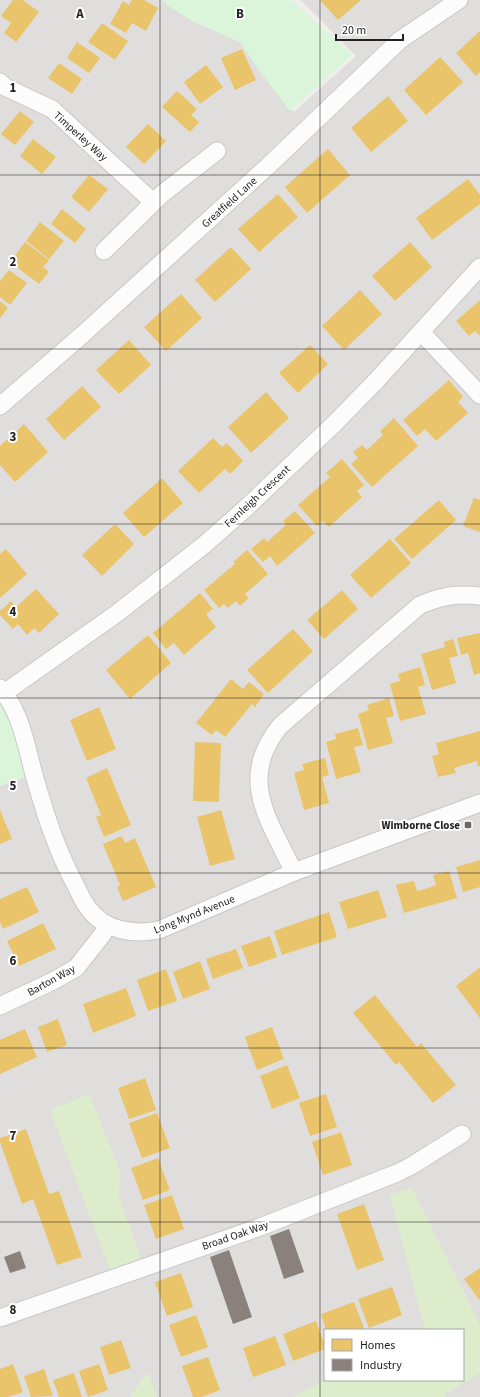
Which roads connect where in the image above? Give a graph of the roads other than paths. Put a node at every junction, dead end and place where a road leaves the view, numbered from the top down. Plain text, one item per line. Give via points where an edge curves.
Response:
1 (459, 0) edge
2 (2, 88) edge
3 (218, 151) dead end
4 (153, 202) junction
5 (104, 251) dead end
6 (480, 267) edge
7 (421, 332) junction
8 (480, 395) edge
9 (0, 406) edge
10 (480, 596) edge
11 (2, 690) edge
12 (480, 803) edge
13 (294, 872) junction
14 (108, 925) junction
15 (0, 1006) edge
16 (462, 1134) dead end
17 (0, 1318) edge

1 - 9 street, Greatfield Lane via 400,40 273,162
2 - 4 street, Timperley Way via 52,109
3 - 4 street
4 - 5 street
6 - 7 street, Fernleigh Crescent
7 - 8 street
7 - 11 street, Fernleigh Crescent via 334,424 222,529 116,614
10 - 13 street via 452,595 420,605 280,726 271,737 260,763 259,790 267,816
11 - 14 street, Long Mynd Avenue via 15,710 20,724 47,819 62,861 89,909
12 - 13 street, Long Mynd Avenue
13 - 14 street, Long Mynd Avenue via 159,930 133,933
14 - 15 street, Barton Way via 76,968
16 - 17 street, Broad Oak Way via 397,1173 260,1227

